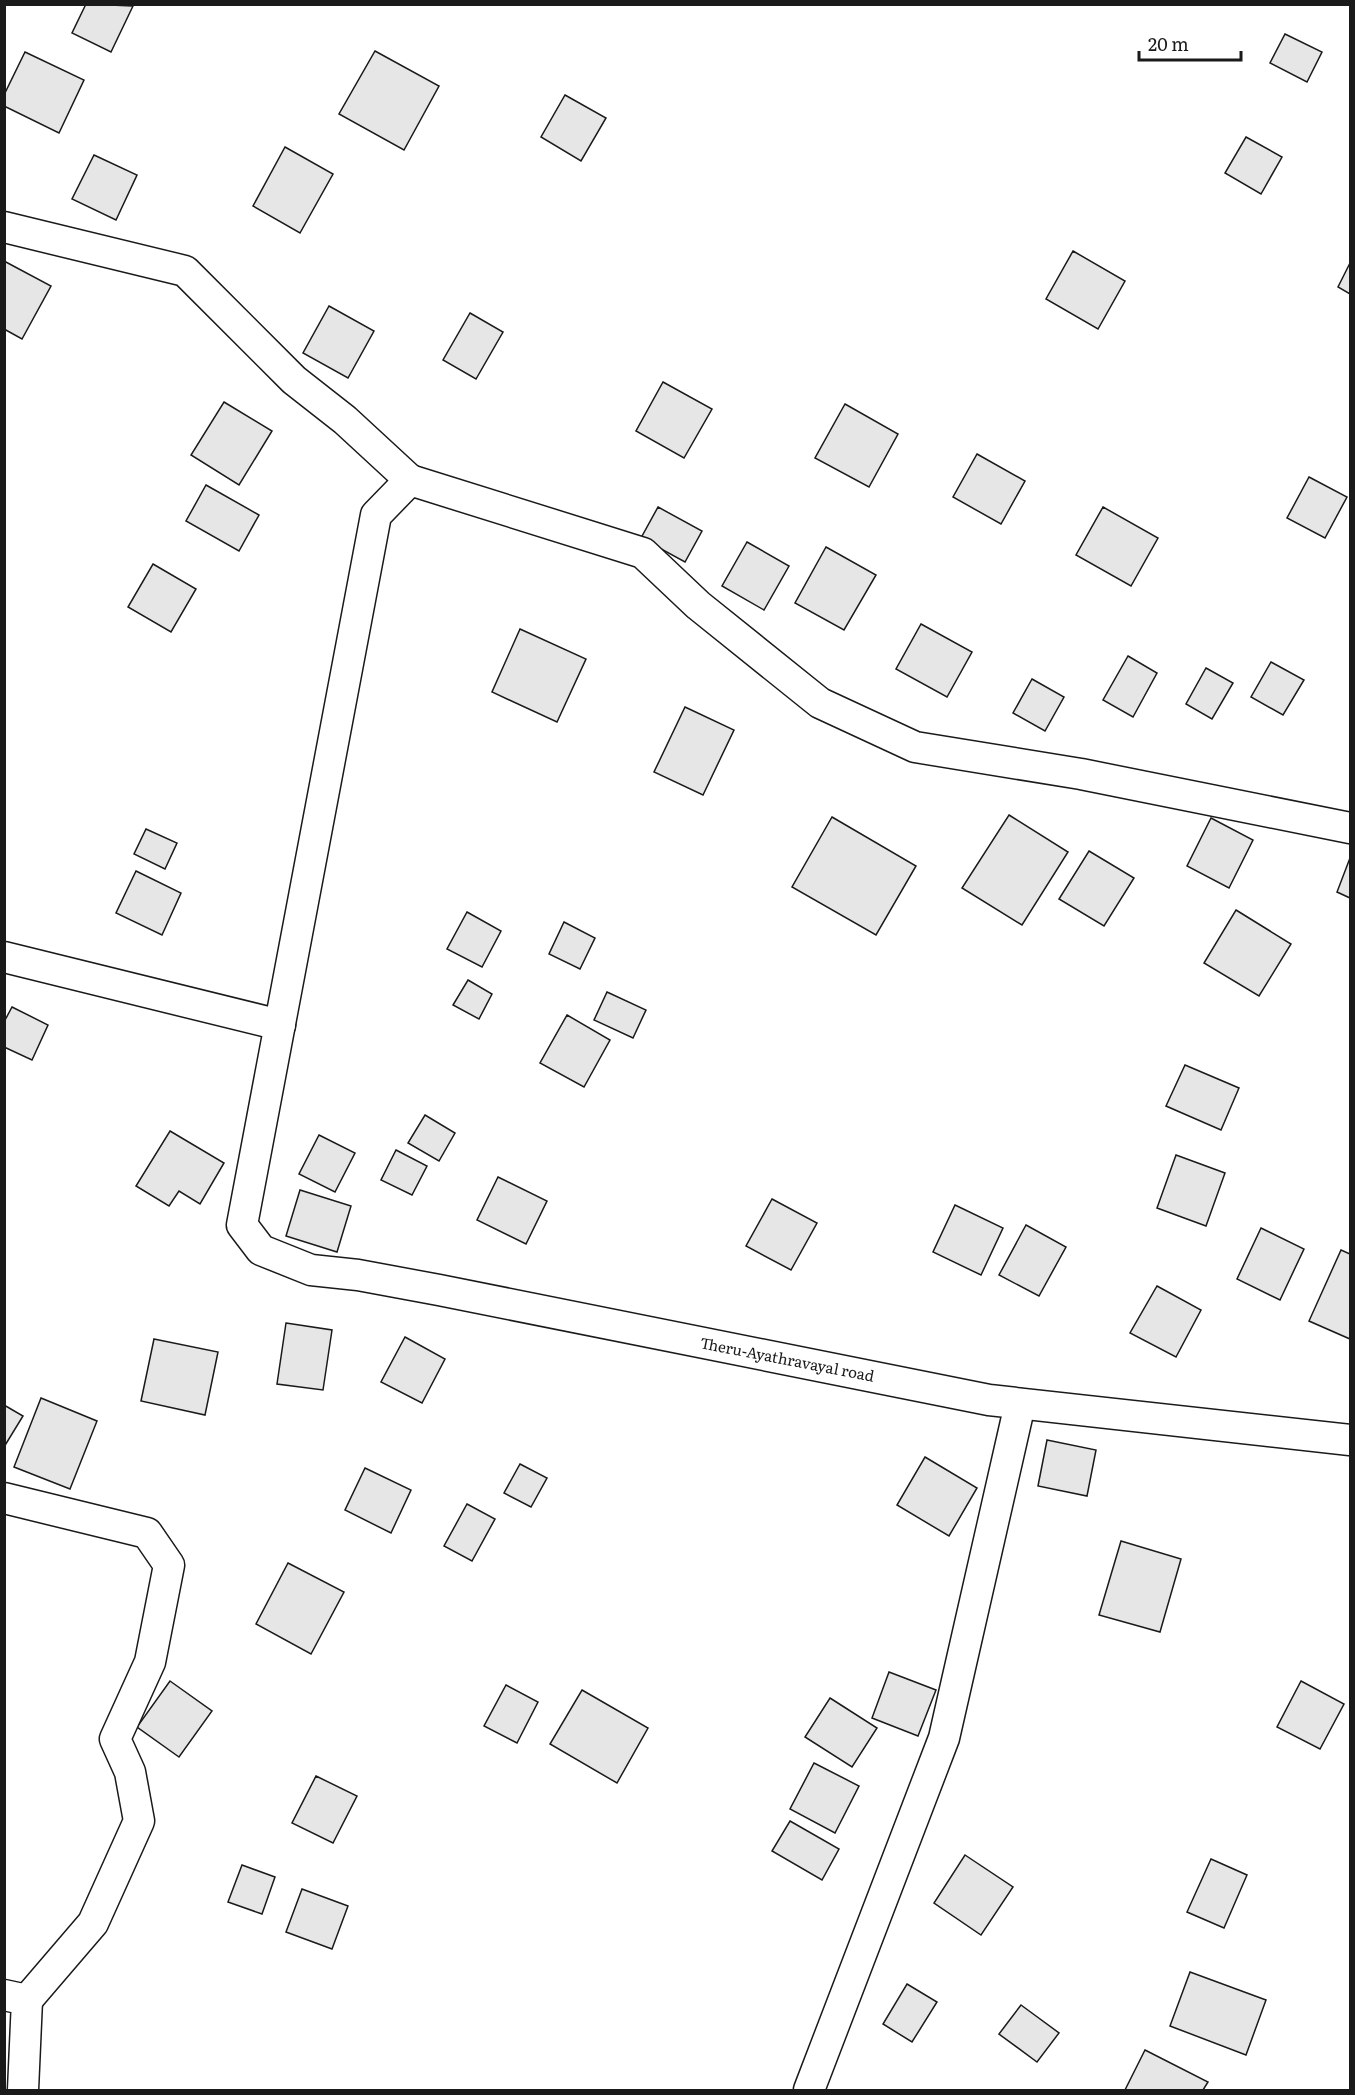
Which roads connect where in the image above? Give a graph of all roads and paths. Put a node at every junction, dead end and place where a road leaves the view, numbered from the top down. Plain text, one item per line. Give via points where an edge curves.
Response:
1 (4, 227) edge
2 (410, 480) junction
3 (1350, 828) edge
4 (4, 957) edge
5 (280, 1025) junction
6 (1020, 1404) junction
7 (1350, 1440) edge
8 (4, 1498) edge
9 (16, 1997) edge
10 (23, 2091) edge
11 (809, 2091) edge

1 - 2 street via 186,271 294,380 345,420
2 - 3 street via 643,553 698,605 820,703 915,747 1081,774
2 - 5 street via 376,514
4 - 5 street
5 - 6 street, Theru-Ayathravayal road via 242,1225 261,1250 311,1270 428,1288
6 - 7 street, Theru-Ayathravayal road
6 - 11 street via 944,1738
8 - 9 street via 147,1533 169,1565 150,1662 115,1739 130,1772 139,1821 93,1923
9 - 10 street

